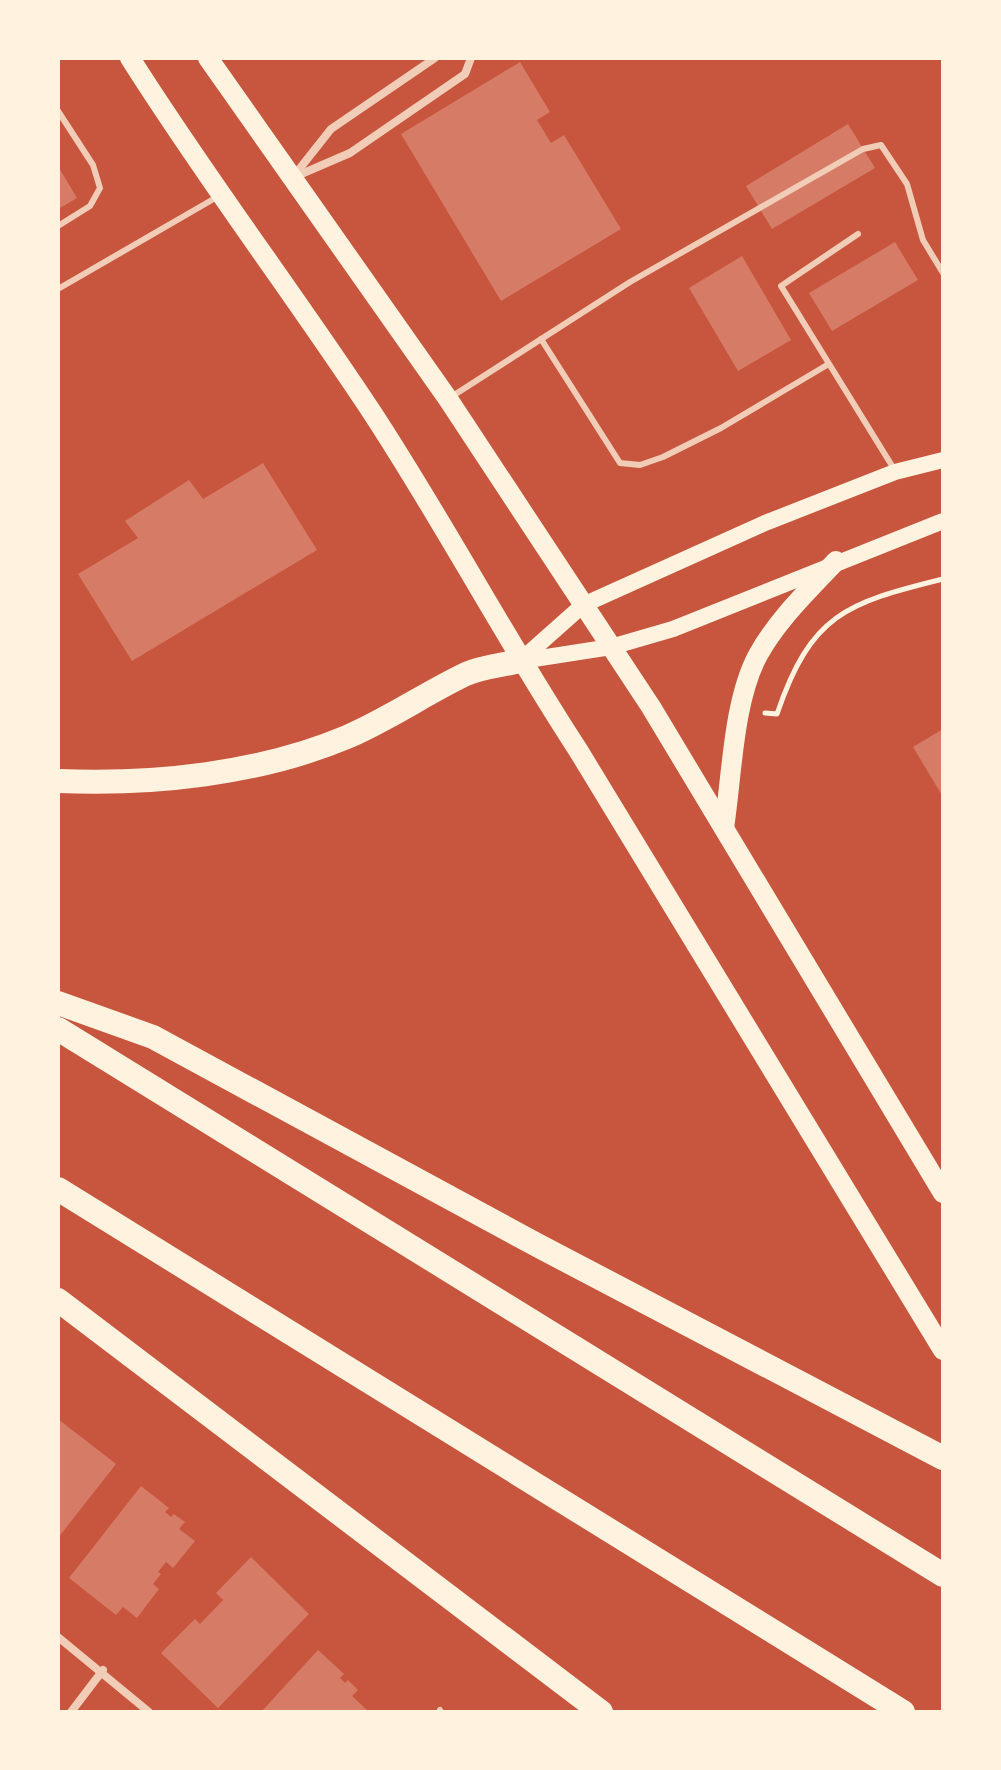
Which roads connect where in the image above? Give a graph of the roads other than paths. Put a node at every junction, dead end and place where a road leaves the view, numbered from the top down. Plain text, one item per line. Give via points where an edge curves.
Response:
1 (130, 58) edge
2 (208, 58) edge
3 (435, 58) edge
4 (471, 58) edge
5 (58, 111) edge
6 (291, 178) junction
7 (220, 196) junction
8 (58, 226) edge
9 (858, 234) dead end
10 (943, 273) edge
11 (58, 289) edge
12 (541, 339) junction
13 (827, 365) junction
14 (448, 399) junction
15 (943, 460) edge
16 (895, 472) junction
17 (943, 521) edge
18 (836, 561) junction
19 (583, 605) junction
20 (611, 647) junction
21 (520, 661) junction
22 (58, 781) edge
23 (724, 828) junction
24 (58, 1003) edge
25 (58, 1029) edge
26 (58, 1189) edge
27 (943, 1193) edge
28 (58, 1300) edge
29 (943, 1350) edge
30 (943, 1458) edge
31 (943, 1575) edge
32 (58, 1637) edge
33 (103, 1670) junction
34 (71, 1712) edge
35 (149, 1712) edge
36 (601, 1712) edge
37 (903, 1712) edge

1 - 7 main road
2 - 6 main road
3 - 6 street via 331,129
4 - 6 street via 465,74 350,153
5 - 8 lane via 93,165 100,188 90,206
6 - 14 main road
7 - 11 lane
7 - 21 main road via 373,415
9 - 13 lane via 781,286
10 - 12 lane via 923,240 907,184 881,145 863,149
12 - 13 lane via 620,463 640,465 721,428
12 - 14 lane
13 - 16 lane
14 - 19 main road
15 - 16 main road
16 - 19 main road via 765,523
17 - 18 main road
18 - 20 main road via 725,609
18 - 23 main road via 785,614 758,656 743,693
19 - 20 main road
19 - 21 main road
20 - 21 main road
20 - 23 main road
21 - 22 highway via 469,673 344,738 290,755 184,776
21 - 29 main road
23 - 27 main road
24 - 30 highway via 153,1037
25 - 31 highway
26 - 37 highway
28 - 36 highway
32 - 33 street
33 - 34 street
33 - 35 street

